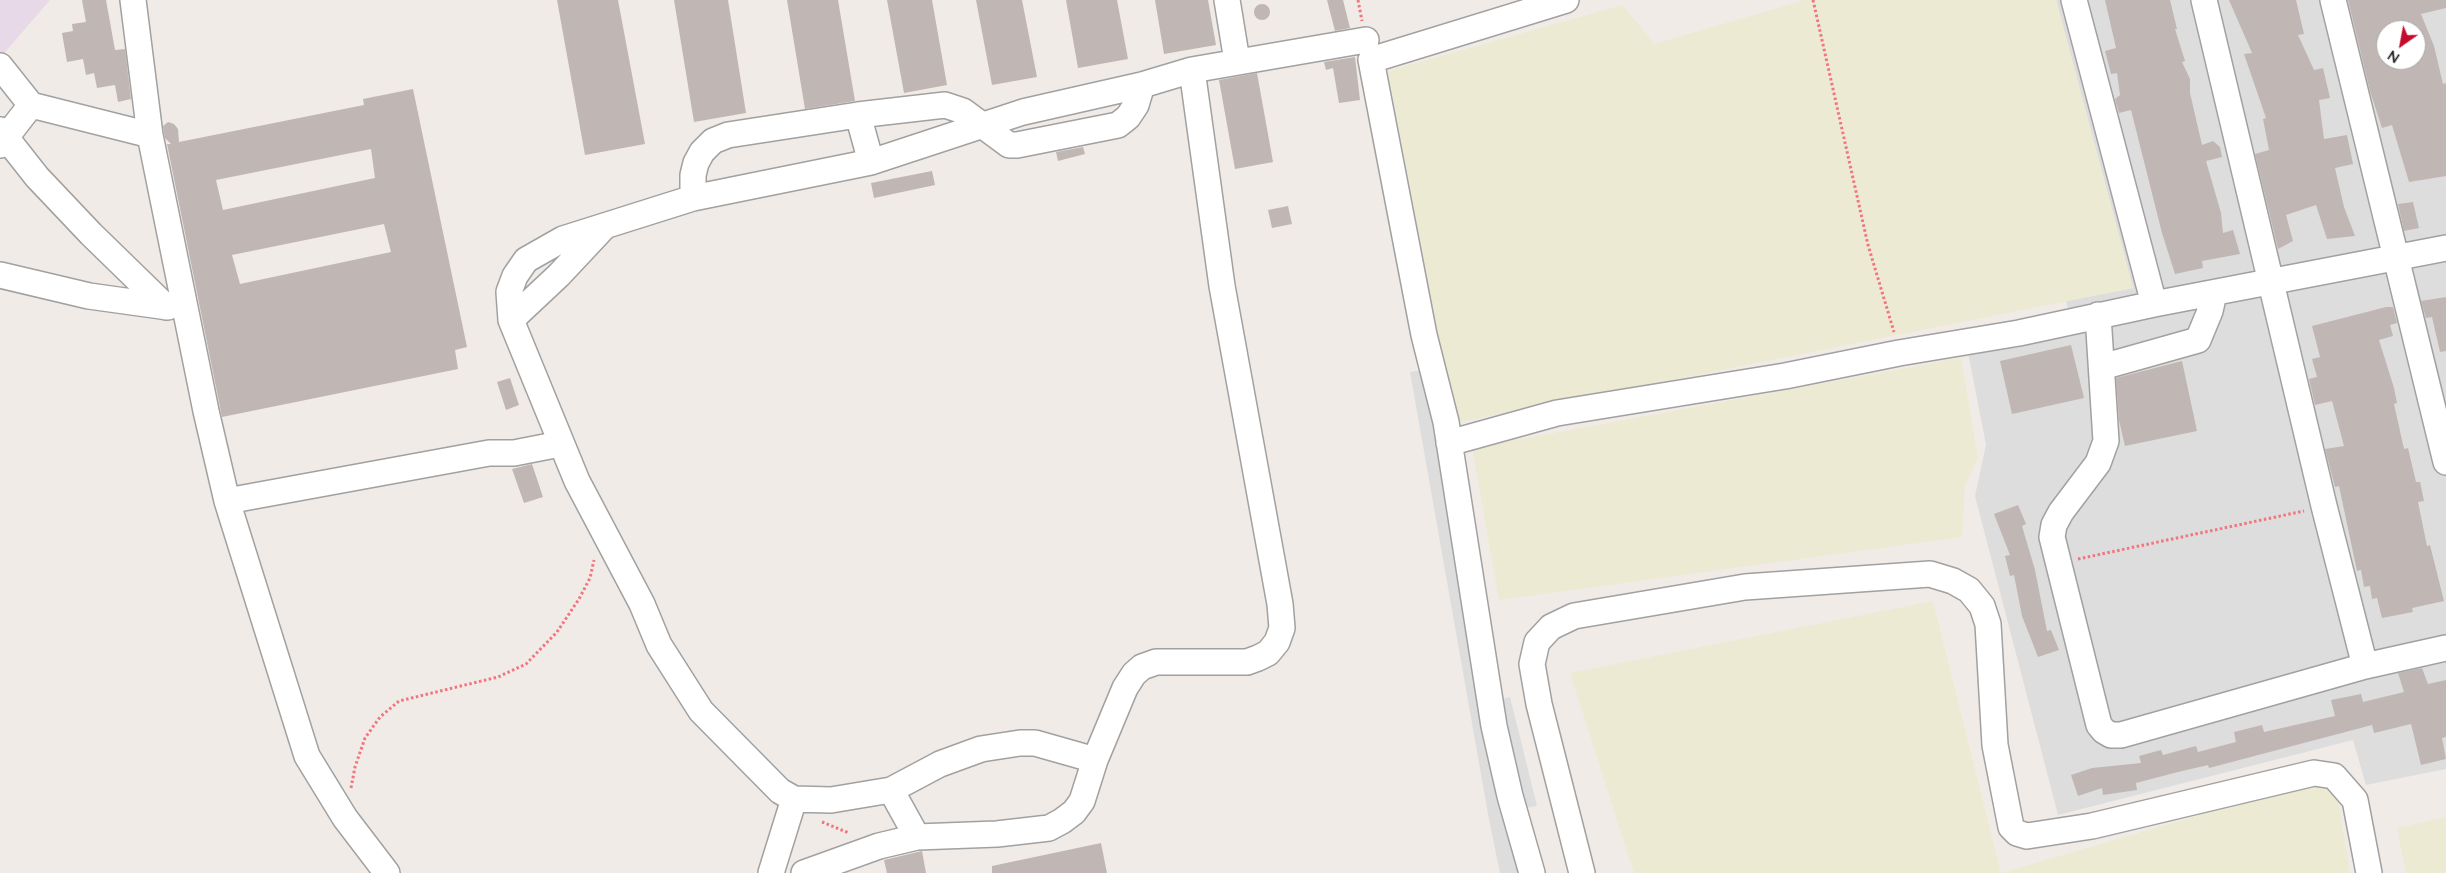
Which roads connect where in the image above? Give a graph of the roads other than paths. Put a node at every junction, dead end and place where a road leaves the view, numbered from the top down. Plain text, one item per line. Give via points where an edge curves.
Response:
1 (133, 0) edge
2 (1227, 0) edge
3 (1566, 0) edge
4 (2074, 0) edge
5 (2204, 0) edge
6 (2333, 0) edge
7 (1366, 40) dead end
8 (1237, 61) junction
9 (1192, 70) junction
10 (4, 82) edge
11 (1142, 85) junction
12 (31, 105) junction
13 (858, 115) junction
14 (983, 125) junction
15 (150, 135) junction
16 (2, 138) edge
17 (871, 162) junction
18 (693, 198) junction
19 (605, 226) junction
20 (2446, 233) edge
21 (2446, 248) edge
22 (2396, 251) junction
23 (2270, 274) junction
24 (0, 275) edge
25 (2214, 293) junction
26 (2152, 298) junction
27 (176, 308) junction
28 (2098, 316) junction
29 (511, 320) junction
30 (2018, 327) junction
31 (2102, 367) junction
32 (1449, 443) junction
33 (560, 444) junction
34 (2446, 462) edge
35 (227, 501) junction
36 (2446, 648) edge
37 (2365, 666) junction
38 (1096, 760) junction
39 (891, 790) junction
40 (793, 804) junction
41 (917, 837) junction
42 (387, 873) edge
43 (771, 873) edge
44 (804, 873) edge
45 (1532, 873) edge
46 (1582, 873) edge
47 (2369, 873) edge

1 - 15 street
2 - 8 street
3 - 32 street via 1371,60 1424,335
4 - 26 street
5 - 23 street
6 - 22 street
7 - 8 street
8 - 9 street
9 - 11 street
9 - 38 street via 1222,286 1282,628 1268,653 1247,662 1156,662 1142,666 1125,688
10 - 12 street
11 - 14 street via 1023,112
11 - 14 street via 1136,105 1118,125 1017,146 1009,144
12 - 15 street
12 - 16 street
13 - 14 street via 945,105 963,111
13 - 17 street
13 - 18 street via 728,135 714,141 696,163
14 - 17 street
15 - 27 street
16 - 27 street via 91,234
17 - 18 street
18 - 19 street
19 - 29 street
19 - 29 street via 563,240 526,260 509,292
20 - 22 street
21 - 22 street
22 - 23 street
22 - 34 street
23 - 25 street
23 - 26 street
23 - 37 street
24 - 27 street via 89,296
25 - 26 street
25 - 31 street via 2198,340
26 - 28 street
26 - 30 street
27 - 35 street via 206,411
28 - 30 street
28 - 31 street
29 - 33 street
30 - 32 street via 1784,371 1585,399 1571,403 1557,413
31 - 37 street via 2106,441 2098,463 2054,525 2052,537 2099,724 2104,731 2112,735 2130,732
32 - 45 street via 1494,726
33 - 35 street via 514,453 489,453
33 - 40 street via 642,604 659,645 701,711
35 - 42 street via 307,756 345,818
36 - 37 street
38 - 39 street via 1035,743 1000,746 981,749 940,764
38 - 41 street via 1078,806 1049,828
39 - 40 street
39 - 41 street
40 - 43 street
41 - 44 street via 879,846
46 - 47 street via 1532,664 1537,642 1551,627 1574,616 1745,587 1930,574 1969,590 1982,606 1988,624 1995,745 2011,826 2017,833 2027,836 2092,826 2314,773 2334,776 2355,800

